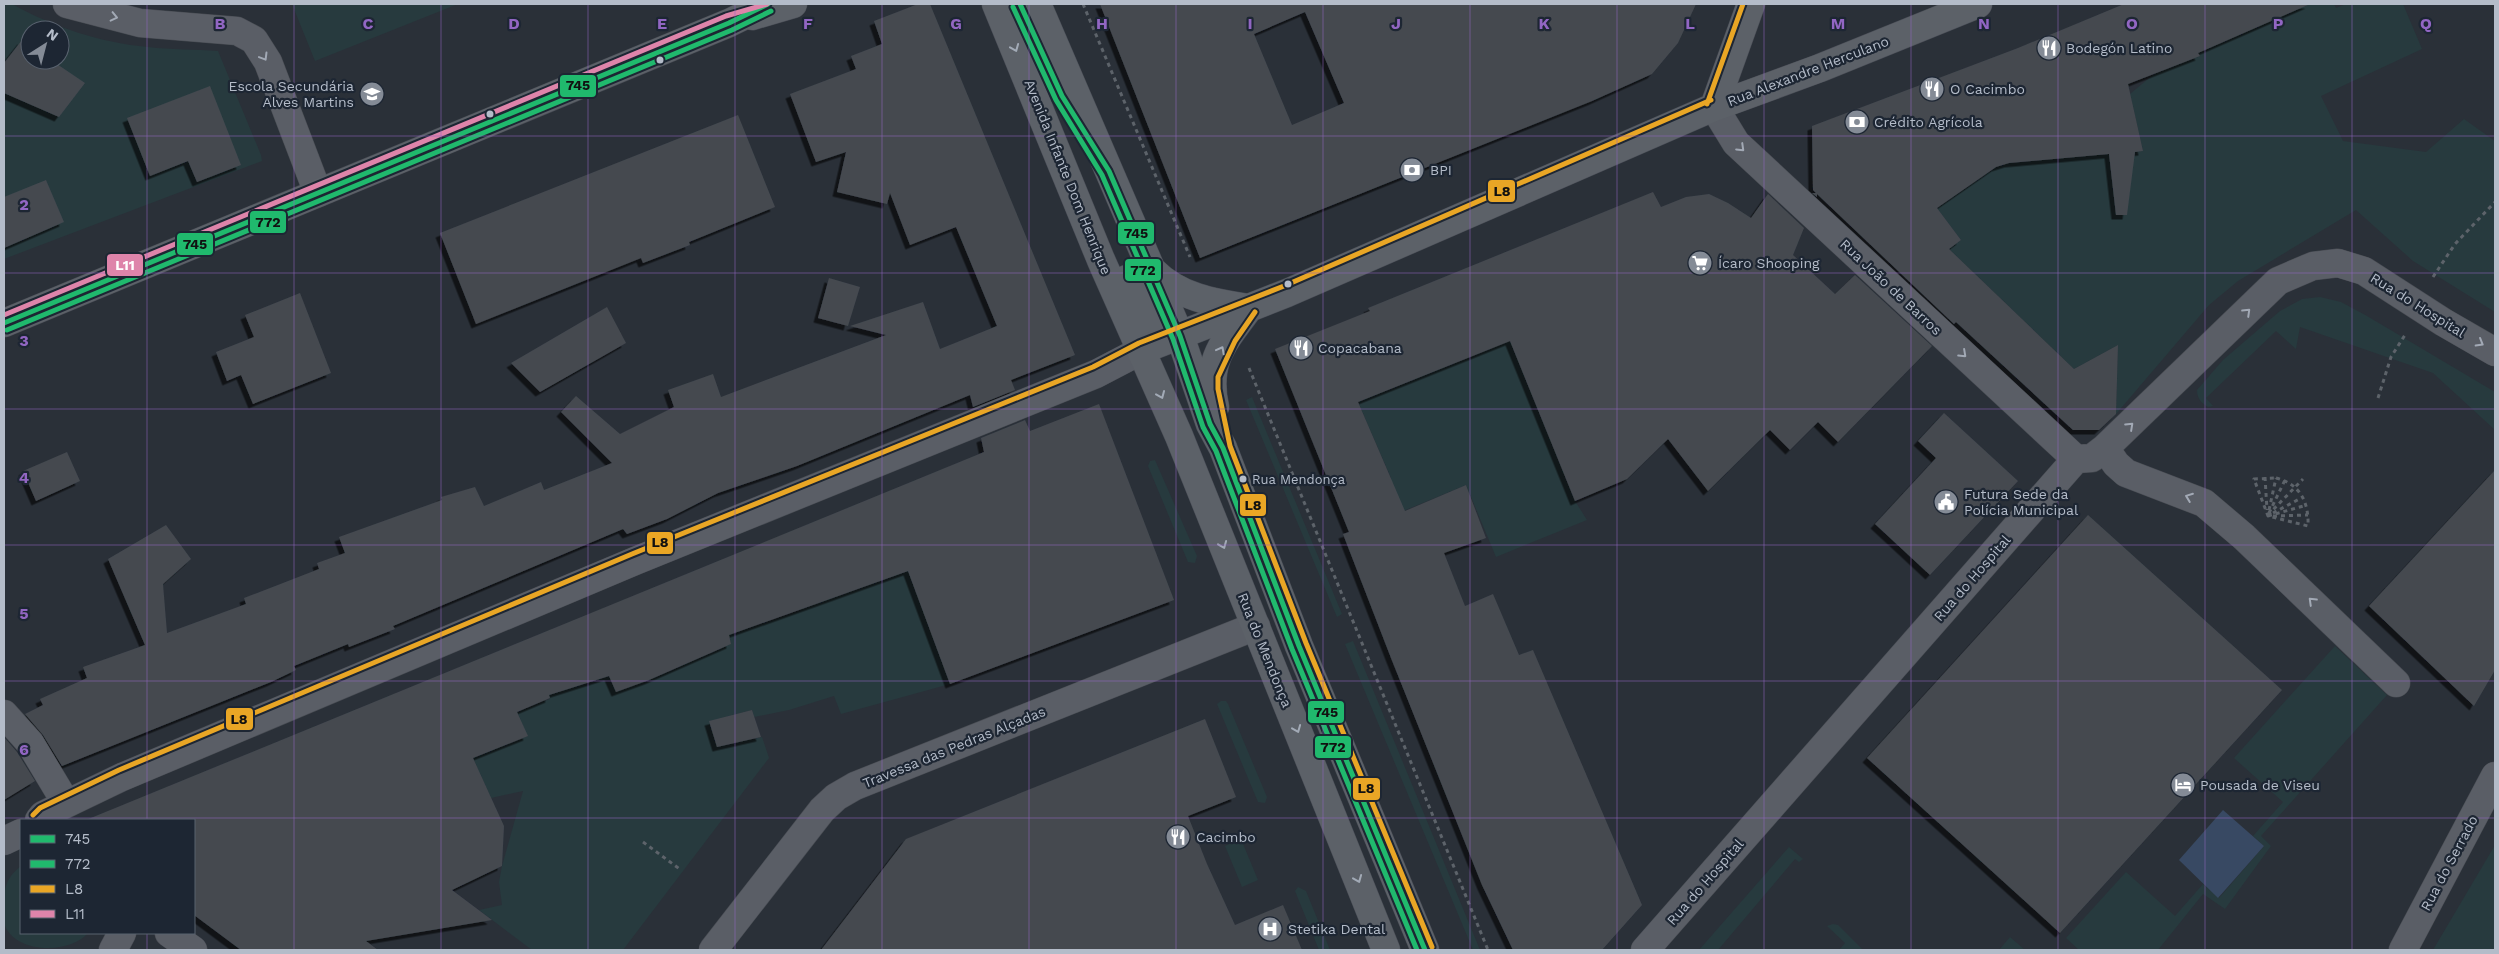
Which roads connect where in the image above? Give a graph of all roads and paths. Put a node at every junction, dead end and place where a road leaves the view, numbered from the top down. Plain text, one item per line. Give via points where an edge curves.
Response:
1 (67, 4) edge
2 (768, 4) edge
3 (793, 4) edge
4 (996, 4) edge
5 (1020, 4) edge
6 (1037, 4) edge
7 (1083, 4) edge
8 (1750, 4) edge
9 (1978, 4) edge
10 (729, 23) junction
11 (1714, 108) junction
12 (1044, 120) junction
13 (1109, 171) junction
14 (318, 193) junction
15 (2495, 202) edge
16 (1190, 258) dead end
17 (1151, 269) junction
18 (2429, 283) dead end
19 (1249, 308) junction
20 (4, 323) edge
21 (1232, 331) junction
22 (2405, 334) dead end
23 (1180, 336) junction
24 (1142, 350) junction
25 (2495, 352) edge
26 (2378, 398) dead end
27 (1223, 448) junction
28 (2105, 448) junction
29 (2076, 459) junction
30 (2265, 477) junction
31 (2276, 478) junction
32 (2302, 479) dead end
33 (2285, 480) junction
34 (2294, 488) junction
35 (2303, 497) junction
36 (2308, 505) junction
37 (2308, 515) junction
38 (2268, 516) junction
39 (1256, 626) junction
40 (2396, 683) dead end
41 (4, 714) edge
42 (2495, 776) edge
43 (66, 803) junction
44 (40, 819) edge
45 (20, 833) edge
46 (4, 841) edge
47 (643, 842) dead end
48 (681, 870) dead end
49 (121, 934) edge
50 (170, 934) edge
51 (1424, 947) edge
52 (113, 950) edge
53 (193, 950) edge
54 (713, 950) edge
55 (1386, 950) edge
56 (1488, 950) edge
57 (1645, 950) edge
58 (2403, 950) edge

1 -> 14 street via 140,23 237,31 254,40 268,62
2 - 10 main road
3 - 10 main road
4 -> 12 main road, Avenida Infante Dom Henrique
5 - 13 main road, Avenida Infante Dom Henrique via 1062,96
6 - 13 main road, Avenida Infante Dom Henrique
7 - 16 path
8 - 11 main road
9 - 11 main road, Rua Alexandre Herculano
10 - 14 main road
11 - 19 main road, Rua Alexandre Herculano
11 -> 29 street, Rua João de Barros via 1736,143
12 - 23 main road via 1068,150 1087,182 1133,293 1162,327
12 - 24 main road, Avenida Infante Dom Henrique
13 - 17 main road, Avenida Infante Dom Henrique
14 - 20 main road
15 - 18 path via 2456,244
17 - 19 main road via 1162,281 1186,294
17 - 23 main road, Avenida Infante Dom Henrique
19 - 21 main road
19 - 23 main road, Rua Alexandre Herculano
27 -> 21 main road via 1211,375
21 - 56 path
22 - 26 path via 2391,356
23 - 24 main road, Rua Alexandre Herculano
23 - 27 main road via 1210,424
24 -> 39 main road, Rua do Mendonça
24 - 43 street, Rua Alexandre Herculano via 1096,374 634,560
28 -> 25 street, Rua do Hospital via 2278,282 2313,266 2338,263 2364,271
27 - 51 main road via 1299,646
28 - 29 street, Rua do Hospital via 2092,458
40 -> 28 street via 2244,537 2204,503 2126,473
29 - 57 street, Rua do Hospital
30 - 31 path
30 - 38 path
30 - 38 path via 2254,478
31 - 33 path
31 - 38 path
32 - 34 path
33 - 34 path
33 - 38 path
34 - 35 path
34 - 38 path
35 - 36 path
35 - 38 path
36 - 37 path
36 - 38 path
37 - 38 path
37 - 38 path via 2308,526
39 - 54 street, Travessa das Pedras Alçadas via 855,786 836,797 822,810
39 -> 55 main road, Rua do Mendonça
41 - 43 street via 30,743
42 - 58 street, Rua do Serrado
43 - 44 street, Rua Alexandre Herculano
45 - 46 street
47 - 48 path
49 - 52 street
50 - 53 street

